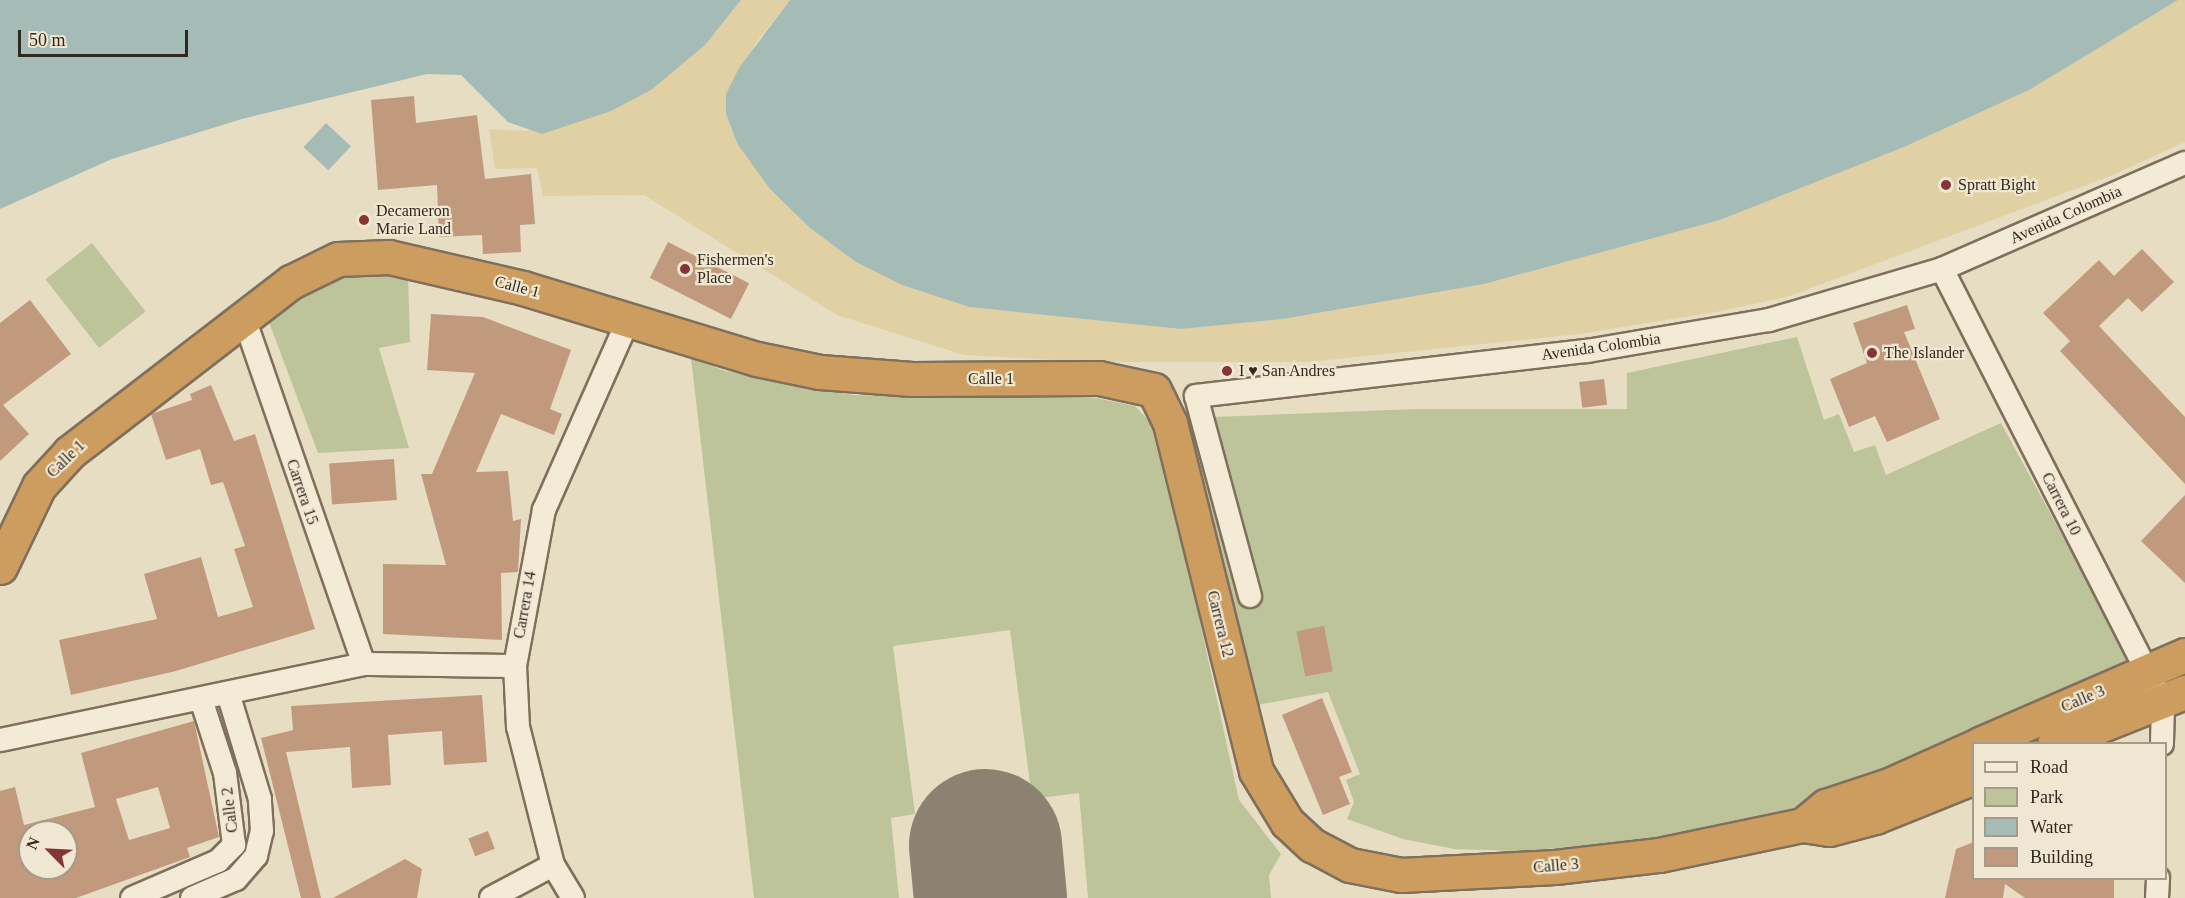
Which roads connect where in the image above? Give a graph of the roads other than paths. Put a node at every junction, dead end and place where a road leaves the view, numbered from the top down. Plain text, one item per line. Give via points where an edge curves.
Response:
1 (2185, 163) edge
2 (1942, 269) junction
3 (244, 318) junction
4 (628, 320) junction
5 (1154, 390) joint
6 (0, 567) edge
7 (1250, 596) dead end
8 (2185, 655) edge
9 (364, 664) junction
10 (515, 666) junction
11 (2148, 672) junction
12 (228, 693) junction
13 (2174, 697) edge
14 (201, 699) junction
15 (0, 740) edge
16 (1985, 742) edge
17 (2059, 742) edge
18 (2163, 742) edge
19 (1972, 748) edge
20 (1972, 778) edge
21 (1803, 825) junction
22 (234, 845) junction
23 (1312, 845) joint
24 (256, 856) junction
25 (553, 865) junction
26 (2158, 880) edge
27 (132, 898) edge
28 (192, 898) edge
29 (492, 898) edge
30 (573, 898) edge
31 (2157, 898) edge

1 - 2 street, Avenida Colombia
2 - 7 street, Avenida Colombia via 1728,328 1587,351 1196,396
2 - 11 street, Carrera 10
3 - 4 highway, Calle 1 via 316,268 366,256 457,271
3 - 6 highway, Calle 1 via 52,469
3 - 9 street, Carrera 15
4 - 5 highway, Calle 1 via 757,359 820,372 912,379 1099,378
4 - 10 street, Carrera 14 via 544,510
5 - 23 highway, Carrera 12 via 1175,443 1256,771 1287,822
8 - 11 highway, Calle 3
9 - 10 street
9 - 12 street
10 - 25 street, Carrera 14 via 518,727
11 - 13 street, Carrera 10
11 - 16 highway, Calle 3
12 - 14 street
12 - 24 street, Calle 2 via 260,799 262,831
13 - 17 highway, Calle 3
13 - 18 street, Carrera 10
14 - 15 street
14 - 22 street, Calle 2 via 225,773
19 - 21 highway, Calle 3 via 1889,785 1826,806
20 - 21 highway, Calle 3 via 1875,817 1829,830
21 - 23 highway, Calle 3 via 1659,855 1556,867 1401,875 1350,865
22 - 24 street
22 - 27 street, Calle 2 via 218,861
24 - 28 street, Calle 2 via 236,879
25 - 29 street
25 - 30 street, Carrera 14
26 - 31 street

